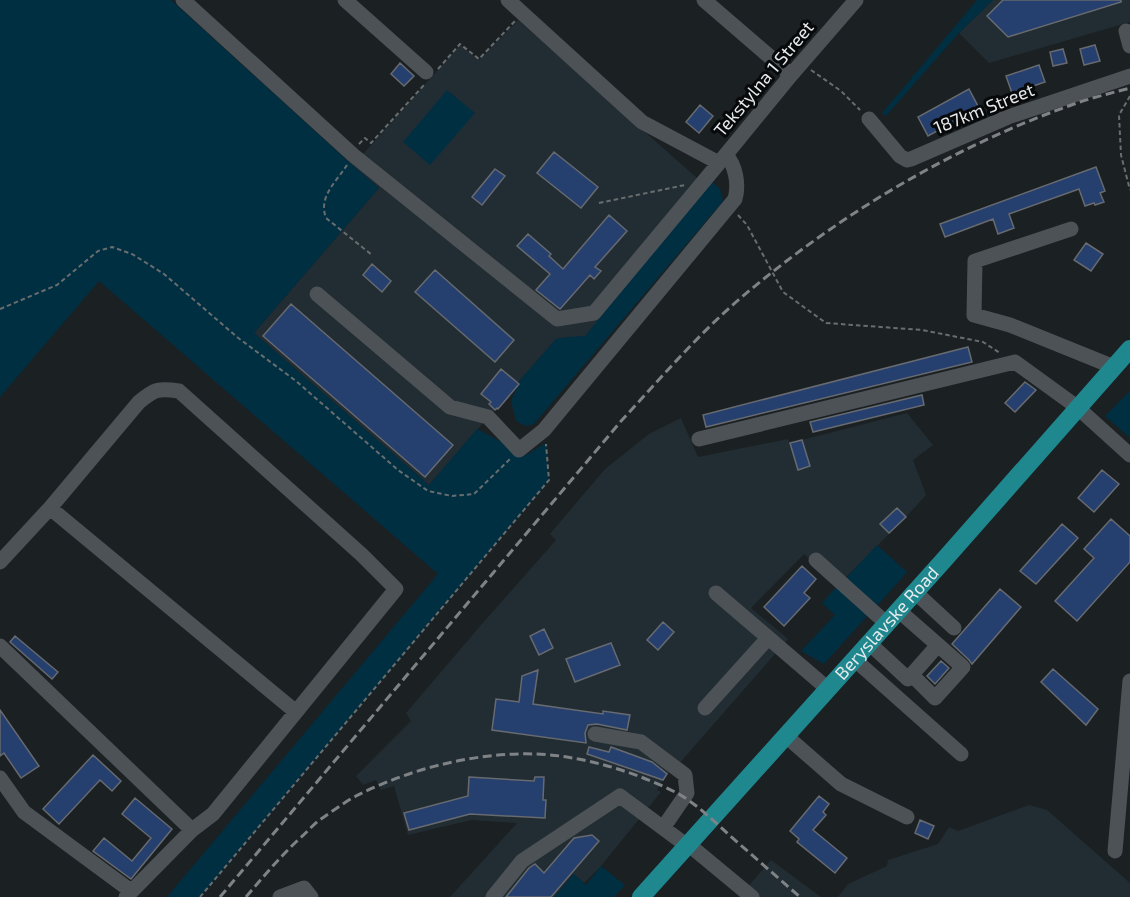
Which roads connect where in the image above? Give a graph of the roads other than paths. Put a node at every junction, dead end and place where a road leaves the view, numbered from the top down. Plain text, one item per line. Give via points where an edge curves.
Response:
1 (183, 0) edge
2 (345, 0) edge
3 (508, 0) edge
4 (704, 0) edge
5 (856, 0) edge
6 (796, 69) junction
7 (429, 76) road end
8 (1130, 76) edge
9 (869, 119) road end
10 (723, 159) junction
11 (1071, 229) dead end
12 (317, 294) dead end
13 (1130, 349) edge
14 (1114, 367) junction
15 (1077, 407) junction
16 (699, 439) dead end
17 (1130, 455) edge
18 (50, 508) junction
19 (816, 560) dead end
20 (0, 562) edge
21 (915, 592) junction
22 (716, 593) dead end
23 (892, 617) junction
24 (954, 628) dead end
25 (768, 638) junction
26 (869, 643) junction
27 (938, 645) junction
28 (0, 646) edge
29 (854, 659) junction
30 (912, 675) junction
31 (1130, 681) edge
32 (828, 689) junction
33 (705, 708) dead end
34 (296, 712) junction
35 (595, 734) dead end
36 (786, 736) junction
37 (961, 754) dead end
38 (0, 778) edge
39 (907, 817) dead end
40 (663, 828) junction
41 (192, 830) junction
42 (687, 845) junction
43 (1115, 851) dead end
44 (129, 894) edge
45 (280, 897) edge
46 (311, 897) edge
47 (493, 897) edge
48 (641, 897) edge
49 (752, 897) edge

1 - 10 street, Tekstylna 1 Street via 353,155 557,319 594,313
2 - 7 street
3 - 10 street via 642,122
4 - 6 street
5 - 6 street, Tekstylna 1 Street
6 - 10 street, Tekstylna 1 Street
8 - 9 street, 187km Street via 1008,117 907,160
10 - 12 street via 731,162 735,173 735,199 544,430 519,450 488,417 450,406
11 - 14 street via 975,261 974,315 1010,325
13 - 14 main road, Beryslavske Road
14 - 15 main road, Beryslavske Road
15 - 16 street via 1015,362
15 - 17 street
15 - 21 main road, Beryslavske Road
18 - 20 street
18 - 34 street
18 - 34 street via 140,402 158,390 178,391 396,589
19 - 23 street
21 - 23 main road, Beryslavske Road
21 - 24 street
22 - 25 street
23 - 26 main road, Beryslavske Road
23 - 27 street
25 - 32 street
25 - 33 street
26 - 29 main road, Beryslavske Road
26 - 30 street via 908,679
27 - 30 street
27 - 30 street via 963,667 935,698
28 - 41 street
29 - 32 main road, Beryslavske Road
29 - 37 street
31 - 43 street
32 - 36 main road, Beryslavske Road
34 - 41 street via 213,814
35 - 40 street via 641,742 685,775 687,793
36 - 39 street via 841,784
36 - 42 main road, Beryslavske Road
38 - 44 street via 24,812
40 - 42 street
40 - 47 street via 620,796 522,861
41 - 44 street
42 - 48 main road, Beryslavske Road
42 - 49 street
45 - 46 street via 304,888

